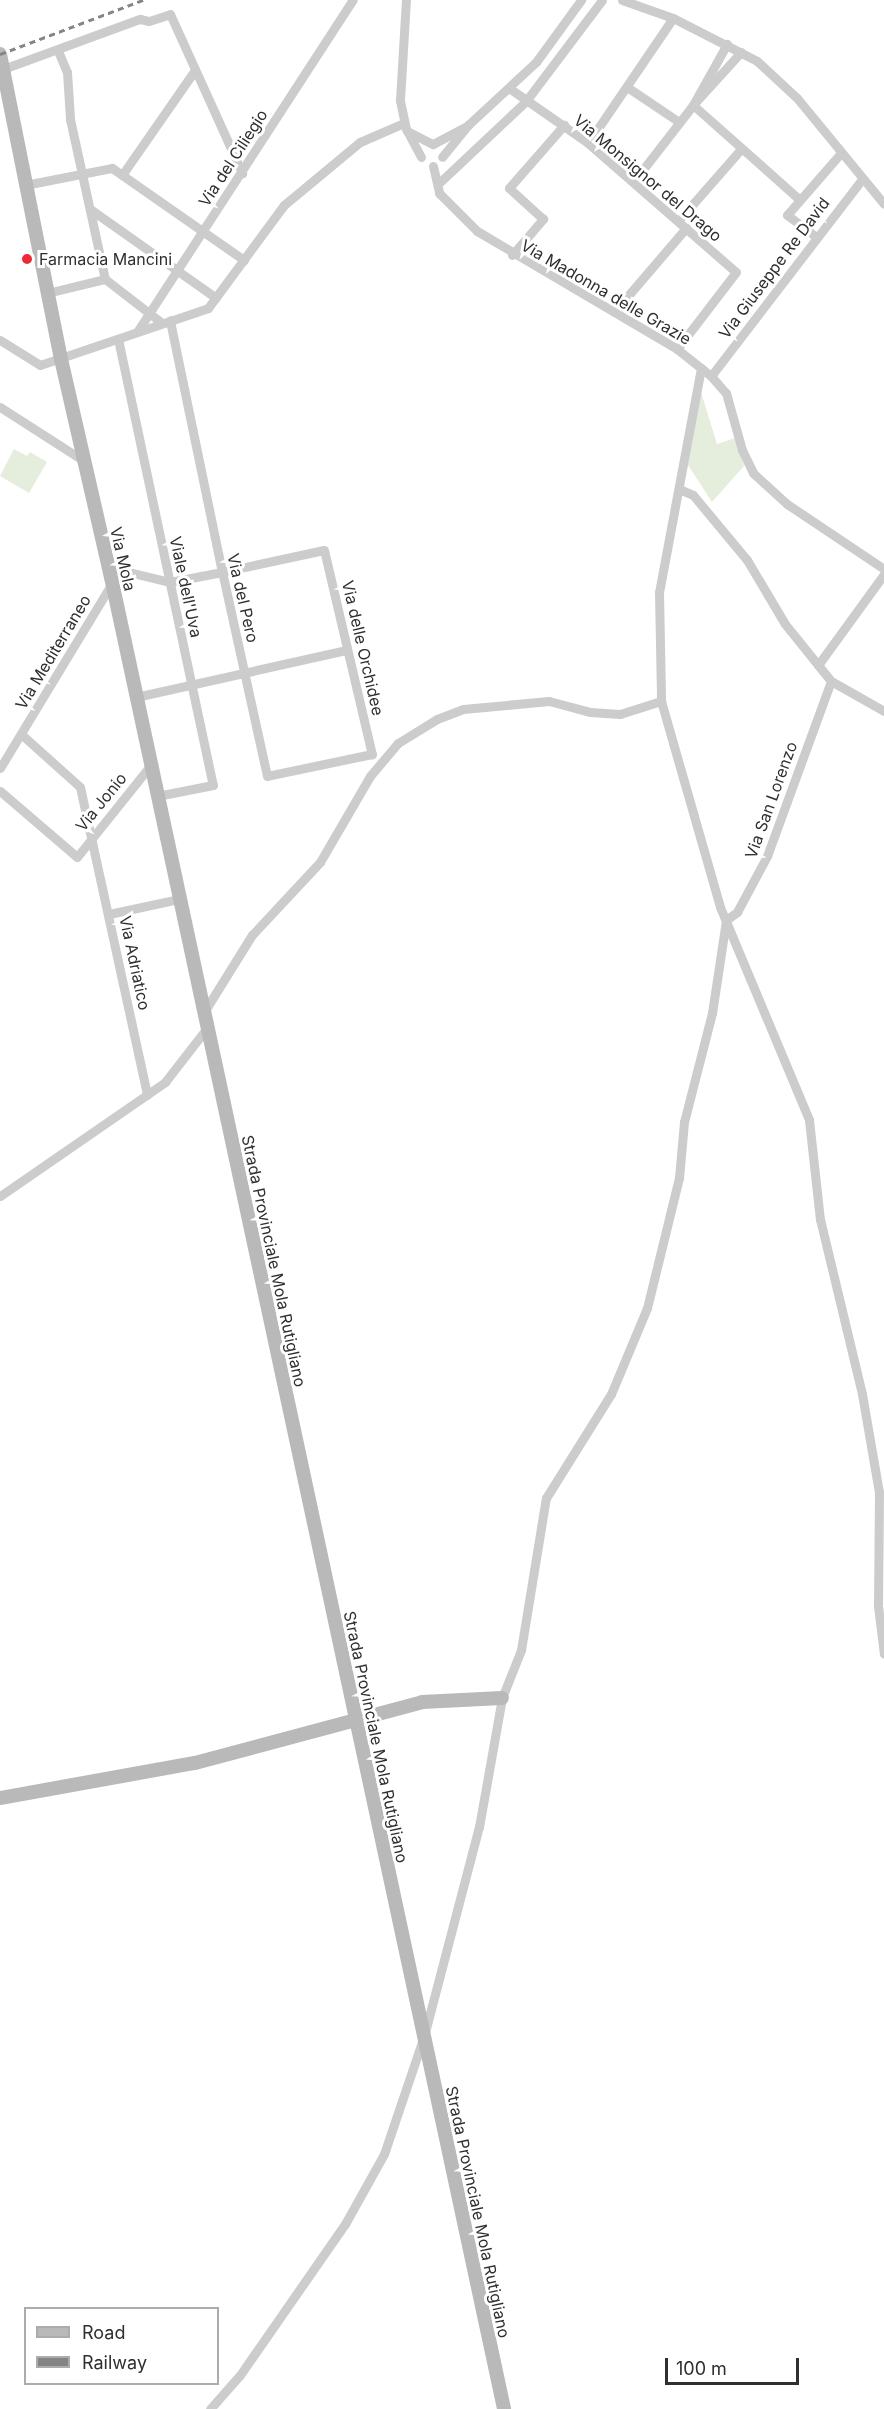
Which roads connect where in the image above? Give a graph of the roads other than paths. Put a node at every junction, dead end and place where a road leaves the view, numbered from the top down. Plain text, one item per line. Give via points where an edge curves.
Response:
1 (353, 0) edge
2 (406, 0) edge
3 (581, 0) edge
4 (602, 0) edge
5 (622, 0) edge
6 (673, 18) junction
7 (727, 44) junction
8 (58, 51) junction
9 (741, 52) junction
10 (0, 54) edge
11 (2, 69) edge
12 (195, 70) junction
13 (627, 87) junction
14 (509, 88) junction
15 (4, 98) edge
16 (526, 101) junction
17 (693, 105) junction
18 (679, 122) junction
19 (468, 125) junction
20 (564, 125) junction
21 (406, 127) junction
22 (588, 143) junction
23 (433, 144) junction
24 (741, 149) junction
25 (840, 154) junction
26 (421, 157) junction
27 (442, 157) junction
28 (433, 166) junction
29 (242, 173) junction
30 (82, 174) junction
31 (122, 175) junction
32 (862, 179) junction
33 (633, 181) junction
34 (439, 183) junction
35 (25, 184) junction
36 (799, 199) junction
37 (884, 204) edge
38 (90, 209) junction
39 (678, 221) junction
40 (686, 228) junction
41 (203, 232) junction
42 (815, 236) junction
43 (512, 255) junction
44 (244, 260) junction
45 (177, 271) junction
46 (105, 279) junction
47 (47, 293) junction
48 (216, 298) junction
49 (614, 312) junction
50 (150, 313) junction
51 (166, 322) junction
52 (137, 332) junction
53 (118, 339) junction
54 (0, 340) edge
55 (677, 349) junction
56 (61, 359) junction
57 (700, 368) junction
58 (711, 376) junction
59 (0, 407) edge
60 (84, 461) junction
61 (679, 489) junction
62 (108, 567) junction
63 (884, 569) edge
64 (222, 572) junction
65 (884, 574) edge
66 (170, 582) junction
67 (112, 583) junction
68 (347, 650) junction
69 (818, 665) junction
70 (245, 674) junction
71 (831, 681) junction
72 (191, 686) junction
73 (136, 697) junction
74 (661, 701) junction
75 (884, 711) edge
76 (21, 734) junction
77 (372, 754) joint
78 (150, 766) junction
79 (0, 768) edge
80 (0, 791) edge
81 (157, 796) junction
82 (93, 836) junction
83 (179, 899) junction
84 (109, 914) junction
85 (726, 920) junction
86 (204, 1012) junction
87 (207, 1028) junction
88 (216, 1071) joint
89 (147, 1095) junction
90 (0, 1196) edge
91 (884, 1654) edge
92 (502, 1698) junction
93 (355, 1720) junction
94 (0, 1798) edge
95 (424, 2037) junction
96 (210, 2409) edge
97 (504, 2409) edge

1 - 29 street, Via del Ciliegio
2 - 21 street via 400,100
3 - 14 street via 547,48
4 - 16 street
5 - 6 street
6 - 7 street
6 - 13 street
7 - 9 street
7 - 17 street
8 - 11 street
8 - 12 street via 140,19 170,14
8 - 30 street via 67,72 70,119
9 - 17 street
9 - 25 street via 797,98
10 - 11 main road, Via Mola
11 - 15 main road, Via Mola
12 - 29 street
12 - 31 street
13 - 18 street
13 - 22 street
14 - 16 street, Via Monsignor del Drago
14 - 19 street
15 - 35 main road, Via Mola
16 - 20 street, Via Monsignor del Drago
16 - 34 street
17 - 18 street
17 - 24 street
18 - 33 street
19 - 23 street
19 - 27 street
20 - 22 street, Via Monsignor del Drago
20 - 43 street via 509,188 543,219
21 - 23 street
21 - 26 street
21 - 44 street via 360,142 284,205
22 - 33 street, Via Monsignor del Drago
23 - 26 street via 423,148
23 - 27 street via 441,150
24 - 36 street
24 - 39 street
25 - 32 street
25 - 36 street
26 - 28 street
27 - 28 street
28 - 34 street, Via Madonna delle Grazie
29 - 41 street, Via del Ciliegio
30 - 31 street via 112,168
30 - 35 street
30 - 38 street
31 - 41 street
32 - 37 street
32 - 42 street, Via Giuseppe Re David
33 - 39 street, Via Monsignor del Drago
34 - 43 street, Via Madonna delle Grazie via 439,193 456,213
35 - 47 main road, Via Mola
36 - 42 street via 787,215
38 - 45 street
38 - 46 street
39 - 40 street, Via Monsignor del Drago
40 - 49 street
40 - 55 street, Via Monsignor del Drago via 736,272
41 - 44 street
41 - 45 street, Via del Ciliegio
42 - 58 street, Via Giuseppe Re David
43 - 49 street, Via Madonna delle Grazie
44 - 48 street
45 - 48 street
45 - 50 street, Via del Ciliegio
46 - 47 street
46 - 50 street
47 - 56 main road, Via Mola
48 - 51 street via 208,308
49 - 55 street, Via Madonna delle Grazie
50 - 51 street
50 - 52 street, Via del Ciliegio
51 - 52 street
51 - 64 street, Via del Pero
52 - 53 street
53 - 56 street
53 - 66 street, Viale dell'Uva
54 - 56 street via 40,365
55 - 57 street, Via Madonna delle Grazie
56 - 60 main road, Via Mola
57 - 58 street, Via Madonna delle Grazie
57 - 61 street
58 - 63 street, Via Madonna delle Grazie via 726,393 742,450 753,473 787,504
59 - 60 street
60 - 62 main road, Via Mola
61 - 69 street via 693,495 747,560 785,624
61 - 74 street via 657,606
62 - 66 street
62 - 67 main road, Via Mola
64 - 66 street
64 - 68 street, Via delle Orchidee via 324,550
64 - 70 street, Via del Pero
65 - 69 street
66 - 72 street, Viale dell'Uva
67 - 73 main road, Via Mola
67 - 76 street, Via Mediterraneo
68 - 70 street
68 - 77 street, Via delle Orchidee
69 - 71 street
70 - 72 street
70 - 77 street, Via del Pero via 267,776
71 - 75 street
71 - 85 street, Via San Lorenzo via 767,856 736,912
72 - 73 street
72 - 81 street, Viale dell'Uva via 213,784
73 - 78 main road, Via Mola
74 - 85 street
74 - 86 street via 620,714 590,712 549,701 463,709 407,737 380,761 320,862 252,935
76 - 79 street, Via Mediterraneo
76 - 82 street, Via Adriatico via 80,787
78 - 81 main road, Via Mola
78 - 82 street, Via Jonio
80 - 82 street, Via Jonio via 77,857
81 - 83 main road, Via Mola
82 - 84 street, Via Adriatico
83 - 84 street
83 - 86 main road, Via Mola
84 - 89 street, Via Adriatico
85 - 91 street via 808,1120 820,1219 862,1394 879,1492 878,1606
85 - 92 street via 712,1013 684,1122 680,1178 654,1287 611,1394 546,1498 521,1650
86 - 87 main road, Via Mola
87 - 88 main road, Via Mola
87 - 89 street via 165,1082
88 - 93 main road, Strada Provinciale Mola Rutigliano
89 - 90 street
92 - 93 main road via 438,1699
92 - 95 street via 479,1827
93 - 94 main road via 195,1763
93 - 95 main road, Strada Provinciale Mola Rutigliano
95 - 96 street via 371,2183 240,2375
95 - 97 main road, Strada Provinciale Mola Rutigliano

